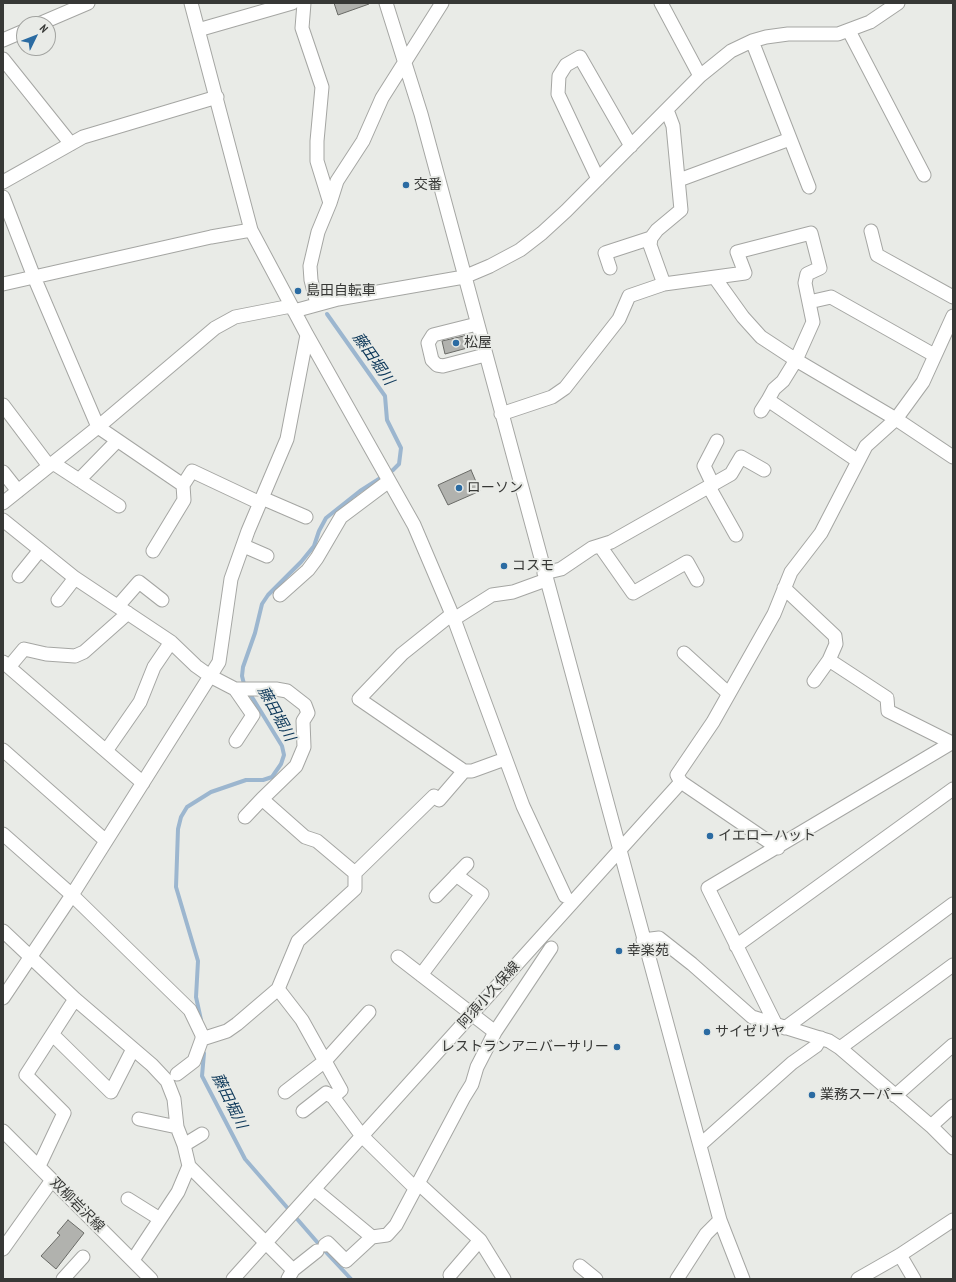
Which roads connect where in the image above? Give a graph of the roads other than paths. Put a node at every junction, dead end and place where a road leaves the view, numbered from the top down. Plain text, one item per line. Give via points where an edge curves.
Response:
1 (88, 3) edge
2 (191, 3) edge
3 (292, 3) edge
4 (304, 3) edge
5 (386, 3) edge
6 (442, 3) edge
7 (661, 3) edge
8 (898, 3) edge
9 (56, 17) edge
10 (198, 30) junction
11 (849, 31) junction
12 (16, 34) edge
13 (3, 40) edge
14 (752, 41) junction
15 (3, 59) edge
16 (405, 60) junction
17 (700, 76) junction
18 (217, 98) junction
19 (667, 110) junction
20 (790, 140) junction
21 (71, 144) junction
22 (631, 146) junction
23 (924, 175) dead end
24 (598, 179) junction
25 (679, 180) junction
26 (3, 182) edge
27 (809, 187) dead end
28 (3, 197) edge
29 (330, 202) junction
30 (251, 230) junction
31 (871, 231) dead end
32 (651, 238) junction
33 (610, 268) dead end
34 (34, 276) junction
35 (464, 277) junction
36 (715, 278) junction
37 (3, 284) edge
38 (664, 284) junction
39 (953, 297) edge
40 (809, 302) junction
41 (317, 304) junction
42 (292, 308) junction
43 (953, 316) edge
44 (477, 324) junction
45 (307, 335) junction
46 (485, 355) junction
47 (934, 355) junction
48 (796, 360) junction
49 (3, 405) edge
50 (501, 414) junction
51 (896, 419) junction
52 (98, 427) junction
53 (117, 441) junction
54 (717, 441) dead end
55 (953, 457) edge
56 (858, 461) junction
57 (51, 465) junction
58 (764, 470) dead end
59 (3, 472) edge
60 (387, 477) junction
61 (79, 480) junction
62 (183, 485) junction
63 (711, 486) junction
64 (18, 491) junction
65 (261, 501) junction
66 (3, 503) edge
67 (119, 506) dead end
68 (306, 516) dead end
69 (3, 520) edge
70 (736, 535) dead end
71 (244, 546) junction
72 (600, 546) junction
73 (40, 550) junction
74 (153, 551) dead end
75 (267, 556) dead end
76 (19, 576) dead end
77 (545, 577) junction
78 (75, 578) junction
79 (697, 580) dead end
80 (784, 588) junction
81 (280, 595) dead end
82 (58, 600) dead end
83 (162, 600) dead end
84 (123, 610) junction
85 (453, 617) junction
86 (171, 642) junction
87 (684, 653) dead end
88 (829, 660) junction
89 (6, 664) edge
90 (210, 676) junction
91 (814, 681) dead end
92 (245, 689) junction
93 (728, 693) junction
94 (236, 740) dead end
95 (952, 743) edge
96 (3, 750) edge
97 (106, 751) junction
98 (505, 759) junction
99 (464, 771) junction
100 (679, 778) junction
101 (143, 783) junction
102 (953, 789) edge
103 (262, 800) junction
104 (246, 817) dead end
105 (3, 834) edge
106 (106, 841) junction
107 (778, 848) junction
108 (620, 851) junction
109 (467, 864) dead end
110 (355, 873) junction
111 (456, 875) junction
112 (72, 895) junction
113 (436, 896) dead end
114 (566, 896) dead end
115 (953, 904) edge
116 (3, 931) edge
117 (643, 940) junction
118 (736, 946) junction
119 (551, 948) dead end
120 (398, 957) dead end
121 (30, 958) junction
122 (953, 965) edge
123 (421, 975) junction
124 (278, 988) junction
125 (3, 998) edge
126 (76, 999) junction
127 (369, 1012) dead end
128 (472, 1014) junction
129 (780, 1027) junction
130 (495, 1032) junction
131 (52, 1035) junction
132 (206, 1037) junction
133 (821, 1038) junction
134 (953, 1045) edge
135 (840, 1048) junction
136 (133, 1049) junction
137 (325, 1061) junction
138 (177, 1074) dead end
139 (285, 1092) dead end
140 (895, 1096) junction
141 (333, 1097) junction
142 (953, 1106) edge
143 (303, 1111) dead end
144 (139, 1120) dead end
145 (931, 1126) junction
146 (177, 1127) junction
147 (3, 1131) edge
148 (202, 1134) dead end
149 (362, 1136) junction
150 (184, 1145) junction
151 (700, 1145) junction
152 (953, 1148) edge
153 (39, 1166) junction
154 (189, 1166) junction
155 (52, 1180) junction
156 (416, 1185) junction
157 (314, 1189) junction
158 (128, 1199) dead end
159 (160, 1219) junction
160 (720, 1220) junction
161 (953, 1220) edge
162 (372, 1237) junction
163 (480, 1240) junction
164 (265, 1243) junction
165 (3, 1249) edge
166 (900, 1255) junction
167 (83, 1257) dead end
168 (133, 1260) junction
169 (580, 1266) dead end
170 (290, 1275) edge
171 (450, 1275) dead end
172 (63, 1279) edge
173 (151, 1279) edge
174 (233, 1279) edge
175 (504, 1279) edge
176 (596, 1279) edge
177 (677, 1279) edge
178 (743, 1279) edge
179 (858, 1279) edge
180 (914, 1279) edge

1 - 9 street
2 - 10 street
3 - 10 street
4 - 29 street via 302,28 322,87 317,161
5 - 16 street
6 - 16 street
7 - 17 street
8 - 11 street via 870,22
10 - 18 street
11 - 14 street via 823,35 788,34
11 - 23 street
12 - 13 street
14 - 17 street via 731,51
14 - 20 street
15 - 21 street
16 - 29 street via 382,98 363,141 337,181
16 - 35 street
17 - 19 street
18 - 21 street via 83,137
18 - 30 street
19 - 22 street
19 - 25 street via 673,126
20 - 25 street
20 - 27 street
21 - 26 street
22 - 24 street
22 - 24 street via 580,57 566,65 560,76 558,94
24 - 35 street via 566,211 520,250
25 - 32 street via 681,210
28 - 34 street
29 - 41 street via 318,232 310,266
30 - 34 street
30 - 42 street
31 - 39 street via 877,255
32 - 33 street via 605,253
32 - 38 street via 650,245
34 - 37 street
34 - 52 street
35 - 41 street
35 - 44 street
36 - 38 street
36 - 40 street via 745,274 737,252 811,233 820,268 807,274 805,282
36 - 48 street via 761,337
38 - 50 street via 629,296 619,319 565,388 552,397
40 - 47 street via 831,297
40 - 48 street via 813,322
41 - 42 street
42 - 45 street
42 - 52 street via 235,317 215,328
43 - 47 street, 阿須小久保線
44 - 46 street
44 - 46 street via 433,335 428,342 432,360 443,366
45 - 60 street
45 - 65 street via 287,438
46 - 50 street
47 - 51 street, 阿須小久保線 via 923,382
48 - 51 street
48 - 56 street via 764,406
49 - 57 street
50 - 77 street
51 - 55 street
51 - 56 street, 阿須小久保線 via 866,446
52 - 53 street
52 - 57 street
53 - 61 street
53 - 62 street
54 - 63 street via 704,466
56 - 80 street, 阿須小久保線 via 820,533 791,572
57 - 61 street
57 - 64 street
58 - 63 street via 741,457 731,474
59 - 64 street
60 - 81 street via 341,517 308,570
60 - 85 street via 414,525
61 - 67 street
62 - 65 street via 192,471
62 - 74 street via 184,500
63 - 70 street
63 - 72 street
64 - 66 street
65 - 68 street
65 - 71 street
69 - 73 street
71 - 75 street
71 - 90 street via 231,580 219,662
72 - 77 street via 592,548
72 - 79 street via 633,593 687,562
73 - 76 street
73 - 78 street
77 - 85 street via 513,592 492,596
77 - 108 street
78 - 82 street
78 - 84 street
80 - 88 street via 834,636 836,644
80 - 93 street, 阿須小久保線 via 774,614
83 - 84 street via 139,582
84 - 86 street
84 - 89 street via 84,652 75,656 46,654 24,648
85 - 98 street
85 - 99 street via 402,654 359,699
86 - 90 street
86 - 97 street via 154,667 140,702
87 - 93 street
88 - 91 street
88 - 95 street via 887,698 888,712
89 - 97 street
90 - 92 street
90 - 101 street
92 - 94 street via 253,715
92 - 103 street via 276,689 287,692 305,705 308,713 303,721 304,747 296,766
93 - 100 street, 阿須小久保線
95 - 107 street
96 - 106 street
97 - 101 street
98 - 99 street via 472,771
98 - 114 street via 523,806
99 - 110 street via 439,800 434,796
100 - 107 street
100 - 108 street, 阿須小久保線
101 - 106 street
102 - 118 street
103 - 104 street
103 - 110 street via 305,837 317,841
105 - 112 street
106 - 112 street
107 - 118 street via 708,888
108 - 117 street
108 - 128 street, 阿須小久保線
109 - 111 street
110 - 124 street via 355,889 298,941
111 - 113 street
111 - 123 street via 482,894
112 - 121 street
112 - 132 street via 190,1010 202,1035
115 - 129 street
116 - 121 street
117 - 129 street via 659,938 747,1014
117 - 151 street
118 - 129 street
119 - 130 street
120 - 123 street
121 - 125 street
121 - 126 street
122 - 135 street
123 - 128 street
124 - 132 street via 227,1031
124 - 137 street via 302,1020
126 - 131 street
126 - 136 street
127 - 137 street
128 - 130 street
128 - 149 street, 阿須小久保線
129 - 133 street
130 - 156 street via 477,1067 472,1084
131 - 136 street via 111,1092
131 - 153 street via 26,1075 64,1114
132 - 138 street via 194,1061
133 - 135 street
133 - 151 street via 816,1046 792,1062
134 - 140 street
135 - 140 street
136 - 146 street via 167,1081 174,1099
137 - 139 street
137 - 141 street via 341,1090
140 - 145 street
141 - 143 street via 326,1093
141 - 149 street
142 - 145 street
144 - 146 street
145 - 152 street
146 - 150 street
147 - 153 street, 双柳岩沢線
148 - 150 street
149 - 156 street
149 - 157 street, 阿須小久保線
150 - 154 street
151 - 160 street
153 - 155 street, 双柳岩沢線
154 - 159 street via 178,1192
154 - 164 street
155 - 165 street
155 - 168 street, 双柳岩沢線
156 - 162 street via 396,1225 387,1235
156 - 163 street
157 - 162 street
157 - 164 street, 阿須小久保線
158 - 159 street
159 - 168 street
160 - 177 street via 706,1234
160 - 178 street
161 - 166 street
162 - 170 street via 346,1261 328,1243
163 - 171 street
163 - 175 street
164 - 170 street
164 - 174 street, 阿須小久保線
166 - 179 street
166 - 180 street
167 - 172 street
168 - 173 street, 双柳岩沢線
169 - 176 street

